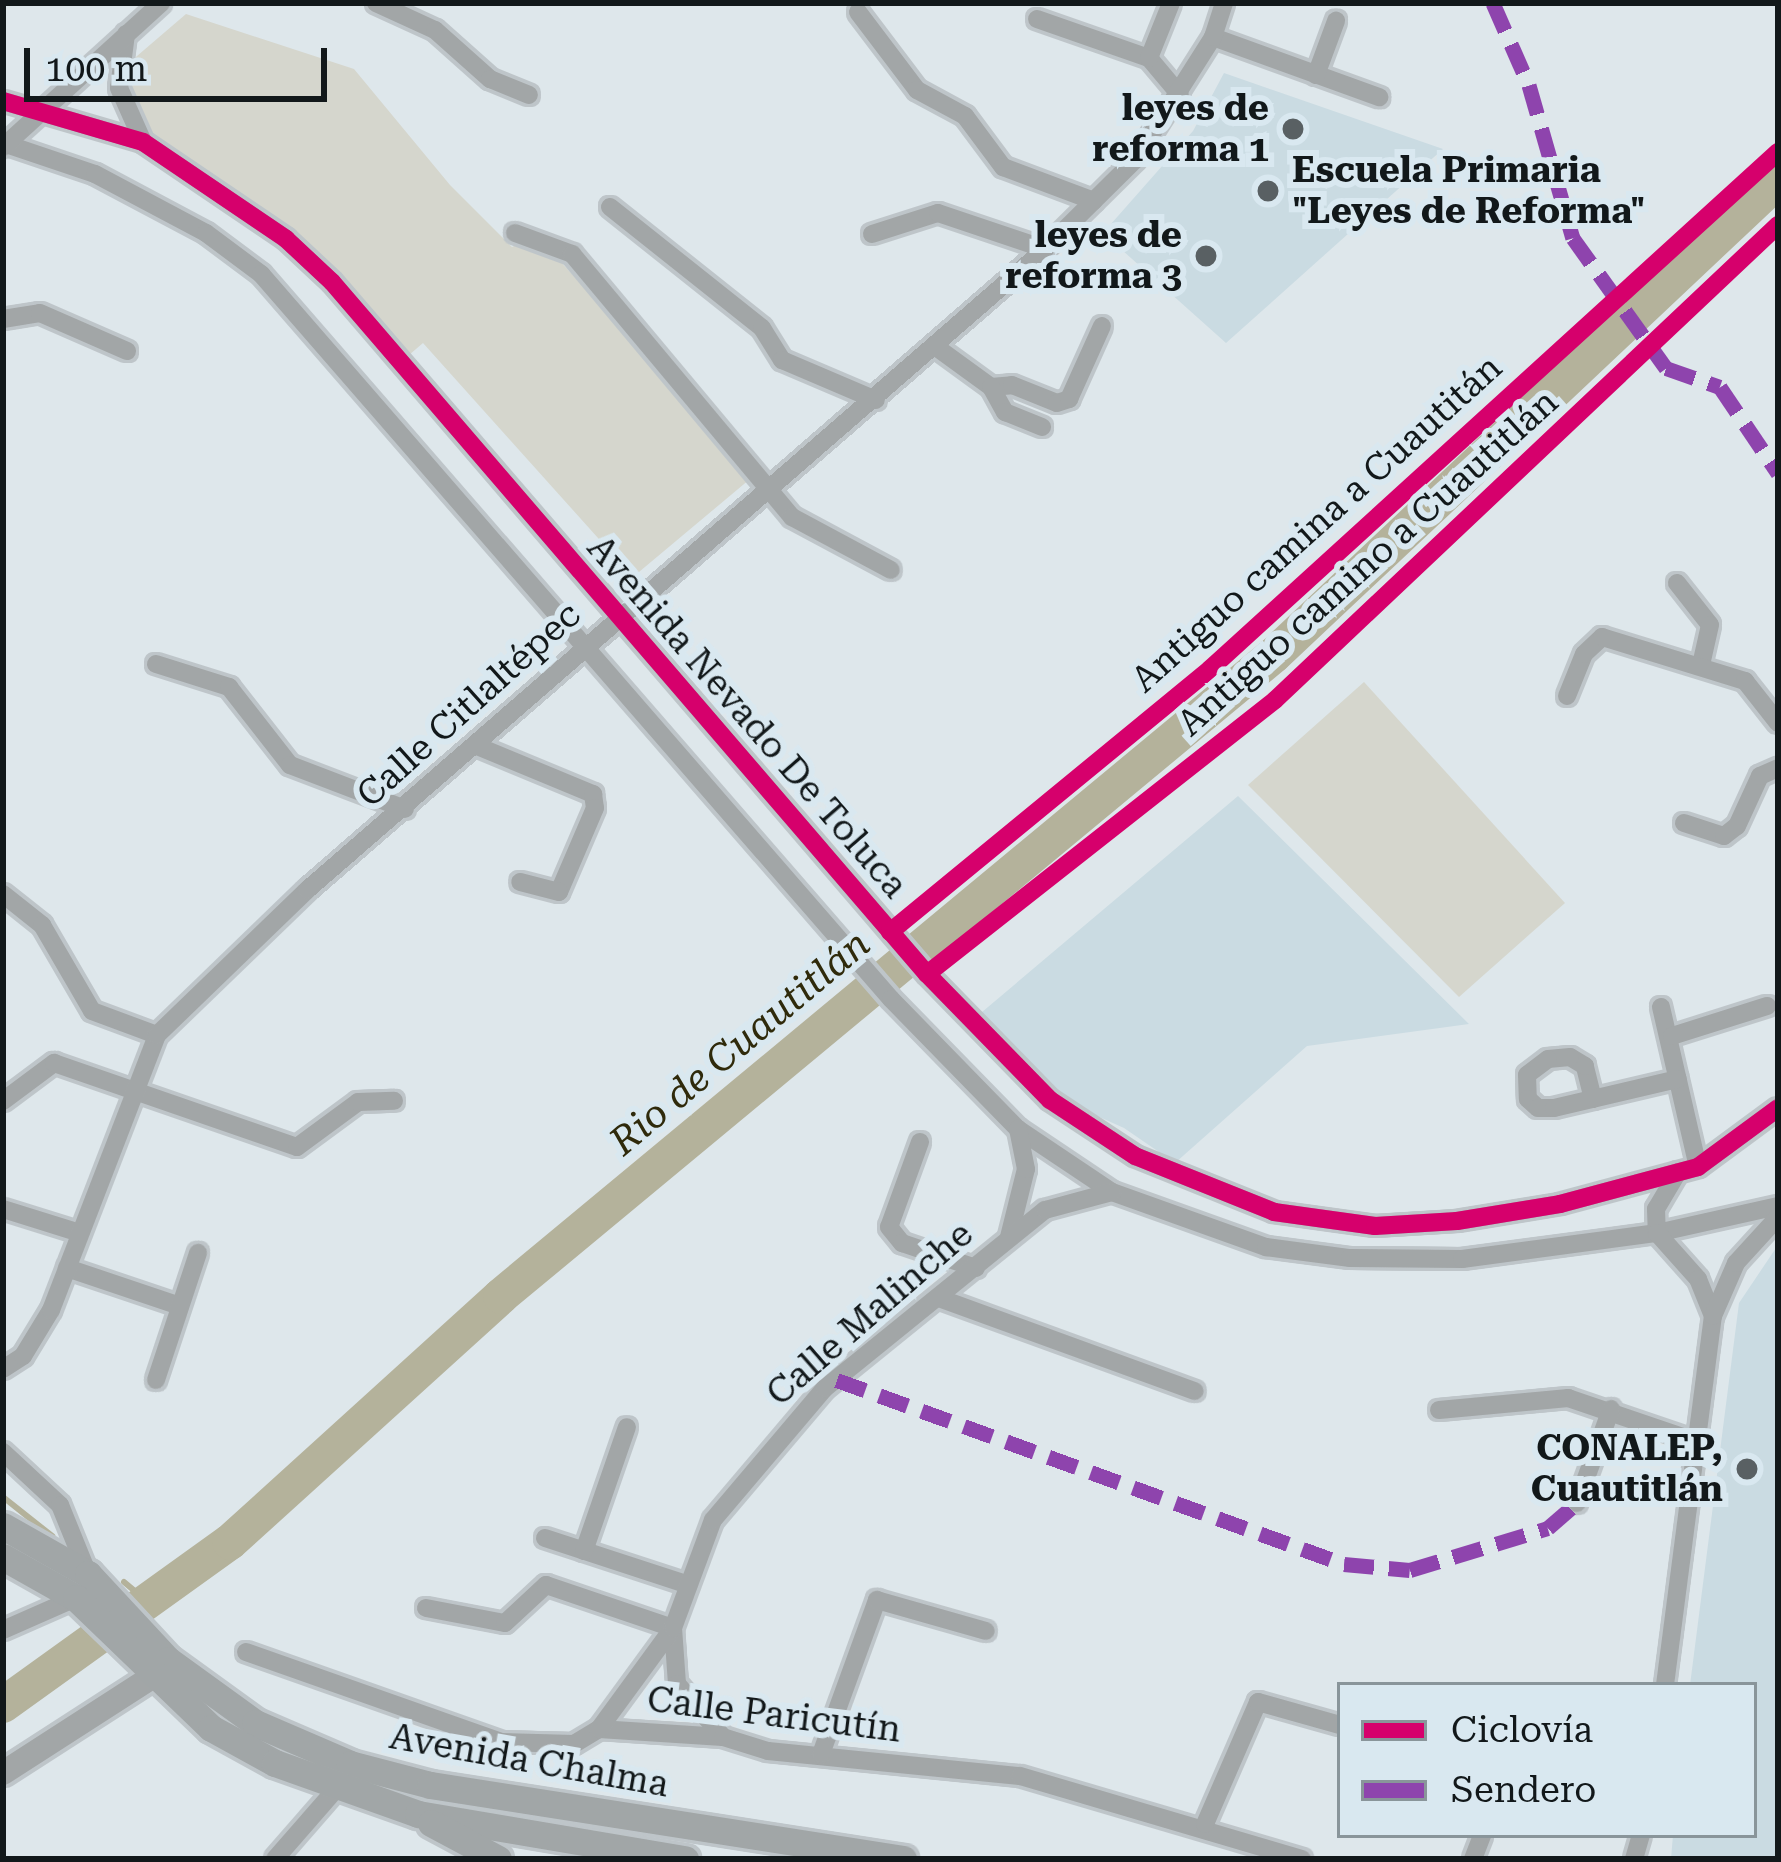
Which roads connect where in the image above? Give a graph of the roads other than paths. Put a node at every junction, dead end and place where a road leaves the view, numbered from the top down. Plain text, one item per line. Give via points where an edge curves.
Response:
1 (161, 3) edge
2 (376, 3) edge
3 (1171, 3) edge
4 (1224, 3) edge
5 (858, 12) dead end
6 (1037, 19) dead end
7 (1336, 21) dead end
8 (126, 34) junction
9 (1213, 38) junction
10 (1148, 58) junction
11 (1316, 75) junction
12 (529, 95) dead end
13 (1180, 95) junction
14 (1379, 97) dead end
15 (3, 101) edge
16 (37, 113) junction
17 (143, 142) junction
18 (4, 145) edge
19 (1094, 201) junction
20 (610, 208) dead end
21 (514, 232) dead end
22 (872, 234) dead end
23 (1046, 249) junction
24 (3, 320) edge
25 (1102, 326) dead end
26 (936, 347) junction
27 (127, 351) dead end
28 (991, 387) junction
29 (876, 400) junction
30 (1042, 427) dead end
31 (771, 485) junction
32 (891, 570) dead end
33 (1677, 583) dead end
34 (617, 617) junction
35 (588, 645) junction
36 (156, 664) dead end
37 (1701, 665) junction
38 (1567, 696) dead end
39 (696, 708) junction
40 (1778, 723) edge
41 (666, 733) junction
42 (476, 746) junction
43 (1778, 768) edge
44 (405, 809) junction
45 (1684, 823) dead end
46 (520, 882) dead end
47 (3, 894) edge
48 (1768, 1006) dead end
49 (1661, 1007) dead end
50 (157, 1035) junction
51 (1672, 1036) junction
52 (1678, 1079) junction
53 (130, 1090) junction
54 (1593, 1099) dead end
55 (3, 1101) edge
56 (394, 1101) dead end
57 (1778, 1108) edge
58 (1018, 1129) junction
59 (920, 1142) dead end
60 (1698, 1166) junction
61 (1678, 1172) junction
62 (1112, 1192) junction
63 (1778, 1206) edge
64 (3, 1209) edge
65 (1778, 1216) edge
66 (77, 1232) junction
67 (1657, 1233) junction
68 (1009, 1237) junction
69 (199, 1253) dead end
70 (67, 1268) junction
71 (976, 1268) junction
72 (939, 1298) junction
73 (177, 1305) junction
74 (1713, 1316) junction
75 (3, 1369) edge
76 (156, 1380) dead end
77 (1195, 1391) dead end
78 (1611, 1409) junction
79 (1439, 1410) dead end
80 (627, 1427) dead end
81 (1697, 1442) junction
82 (3, 1452) edge
83 (1577, 1503) dead end
84 (3, 1526) edge
85 (545, 1538) dead end
86 (584, 1551) junction
87 (4, 1558) edge
88 (83, 1577) junction
89 (689, 1585) junction
90 (426, 1608) dead end
91 (114, 1620) junction
92 (673, 1628) junction
93 (3, 1630) edge
94 (986, 1630) dead end
95 (246, 1652) dead end
96 (152, 1677) junction
97 (1665, 1682) edge
98 (1337, 1724) edge
99 (599, 1730) junction
100 (723, 1737) junction
101 (821, 1754) junction
102 (3, 1773) edge
103 (337, 1788) junction
104 (418, 1814) junction
105 (1205, 1825) junction
106 (741, 1846) edge
107 (274, 1859) edge
108 (498, 1859) edge
109 (685, 1859) edge
110 (903, 1859) edge
111 (1302, 1859) edge

1 - 8 street
2 - 12 street via 435,30 490,79
3 - 10 street
4 - 9 street, Calle Citlaltépec
5 - 19 street via 917,90 965,116 1003,167
6 - 10 street
7 - 11 street
8 - 16 street
8 - 17 street via 119,88
9 - 11 street
9 - 13 street, Calle Citlaltépec
10 - 13 street
11 - 14 street
13 - 19 street, Calle Citlaltépec via 1135,160
15 - 16 street, Avenida Nevado De Toluca
16 - 17 street, Avenida Nevado De Toluca
16 - 18 street
17 - 34 street, Avenida Nevado De Toluca via 234,196 332,282
18 - 35 street, Avenida Nevado De Toluca via 95,175 206,233 261,274
19 - 23 street, Calle Citlaltépec
20 - 29 street via 761,328 782,359
21 - 31 street via 572,254
22 - 23 street via 938,213
23 - 26 street, Calle Citlaltépec
24 - 27 street via 40,313
25 - 28 street via 1069,399
26 - 28 street
26 - 29 street, Calle Citlaltépec
28 - 30 street via 1005,412
29 - 31 street, Calle Citlaltépec
31 - 32 street via 792,517 834,532 861,560
31 - 34 street, Calle Citlaltépec
33 - 37 street via 1710,625
34 - 35 street, Calle Citlaltépec
34 - 39 street, Avenida Nevado De Toluca
35 - 41 street, Avenida Nevado De Toluca
35 - 42 street, Calle Citlaltépec
36 - 44 street via 229,687 290,765
37 - 38 street via 1602,638 1584,654
37 - 40 street via 1745,681
39 - 41 street
39 - 61 street, Avenida Nevado De Toluca via 927,974 1050,1100 1135,1156 1274,1212 1375,1226 1457,1221
41 - 58 street, Avenida Nevado De Toluca via 891,999
42 - 44 street, Calle Citlaltépec
42 - 46 street via 593,794 595,808 559,892
43 - 45 street via 1760,776 1737,826 1724,836
44 - 50 street, Calle Citlaltépec via 307,890
47 - 50 street via 41,925 92,1011
48 - 51 street
49 - 51 street
50 - 53 street, Calle Citlaltépec
51 - 52 street
52 - 54 street
52 - 60 street
53 - 55 street via 54,1063
53 - 56 street via 297,1147 358,1102
53 - 66 street, Calle Citlaltépec
57 - 60 street, Avenida Nevado De Toluca
58 - 62 street, Avenida Nevado De Toluca
58 - 68 street, Calle Malinche via 1026,1169
59 - 71 street via 889,1227 902,1243
60 - 61 street, Avenida Nevado De Toluca
61 - 67 street via 1656,1209
62 - 67 street, Avenida Nevado De Toluca via 1266,1247 1350,1258 1462,1259
62 - 68 street, Calle Malinche via 1045,1210
63 - 67 street, Avenida Nevado De Toluca
64 - 66 street
65 - 74 street via 1736,1263
66 - 70 street, Calle Citlaltépec
67 - 74 street via 1690,1267
68 - 71 street, Calle Malinche
69 - 73 street
70 - 73 street
70 - 75 street, Calle Citlaltépec via 36,1337
71 - 72 street, Calle Malinche
72 - 77 street
72 - 89 street, Calle Malinche via 825,1388 763,1455 713,1520
73 - 76 street
74 - 81 street
78 - 79 street via 1568,1399
78 - 81 street
78 - 83 street
80 - 86 street
81 - 97 street
82 - 88 street via 75,1531
84 - 88 main road, Avenida Chalma
85 - 86 street
86 - 89 street
87 - 88 main road, Avenida Chalma
88 - 91 main road, Avenida Chalma
88 - 93 street
89 - 92 street, Calle Malinche
90 - 92 street via 505,1623 546,1585
91 - 96 main road, Avenida Chalma
91 - 106 main road, Avenida Chalma via 255,1723 350,1764
92 - 99 street, Calle Malinche
92 - 100 street, Calle Malinche via 677,1684
94 - 101 street via 877,1600
95 - 99 street, Calle Paricutín via 502,1742 558,1746
96 - 102 street
96 - 103 main road, Avenida Chalma via 211,1728
98 - 105 street via 1258,1702
99 - 100 street, Calle Paricutín
100 - 101 street, Calle Paricutín via 768,1751
101 - 105 street, Calle Paricutín via 1020,1776
103 - 104 main road, Avenida Chalma
103 - 107 street
104 - 108 main road
104 - 109 main road, Avenida Chalma
105 - 111 street, Calle Paricutín
106 - 110 main road, Avenida Chalma

